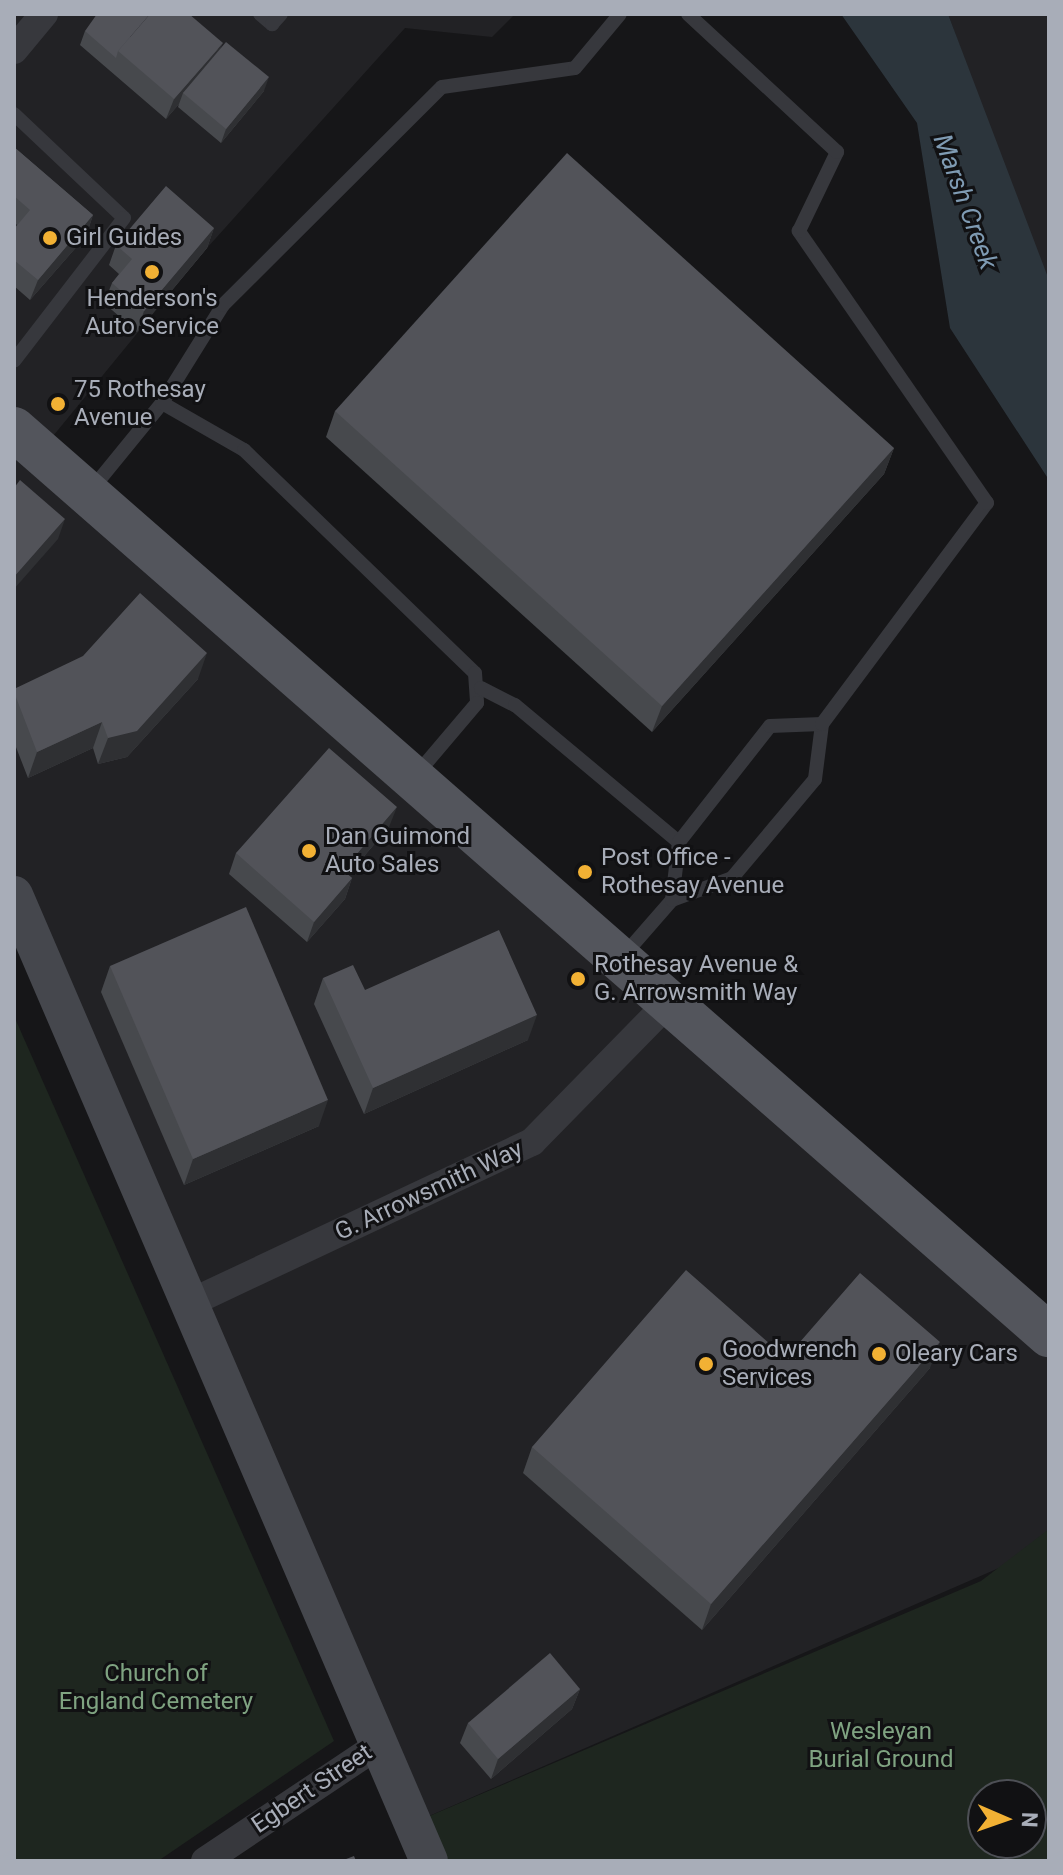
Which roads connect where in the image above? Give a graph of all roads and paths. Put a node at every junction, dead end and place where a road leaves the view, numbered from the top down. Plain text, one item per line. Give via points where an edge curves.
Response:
1 (44, 14) edge
2 (260, 14) edge
3 (281, 14) edge
4 (620, 14) edge
5 (688, 14) edge
6 (14, 50) edge
7 (14, 114) edge
8 (14, 361) edge
9 (162, 403) junction
10 (14, 429) edge
11 (88, 494) junction
12 (481, 688) junction
13 (822, 724) junction
14 (413, 778) junction
15 (679, 842) junction
16 (14, 895) edge
17 (672, 900) junction
18 (620, 959) junction
19 (669, 1002) junction
20 (192, 1302) junction
21 (1049, 1335) edge
22 (381, 1743) junction
23 (205, 1861) edge
24 (429, 1861) edge

1 - 6 street
2 - 3 lane via 272,24
4 - 9 lane via 575,68 442,87 223,305
5 - 13 lane via 837,152 799,231 987,503
7 - 8 lane via 124,218
9 - 11 lane
9 - 12 lane via 244,450 475,673
10 - 11 main road
11 - 14 main road
12 - 14 lane
12 - 15 lane via 515,705
13 - 15 lane via 770,726
13 - 17 lane via 815,779 732,878
14 - 18 main road
15 - 17 lane
16 - 20 main road
17 - 18 lane
18 - 19 main road
19 - 20 street, G. Arrowsmith Way via 532,1142
19 - 21 main road
20 - 22 main road
22 - 23 street, Egbert Street
22 - 24 main road

